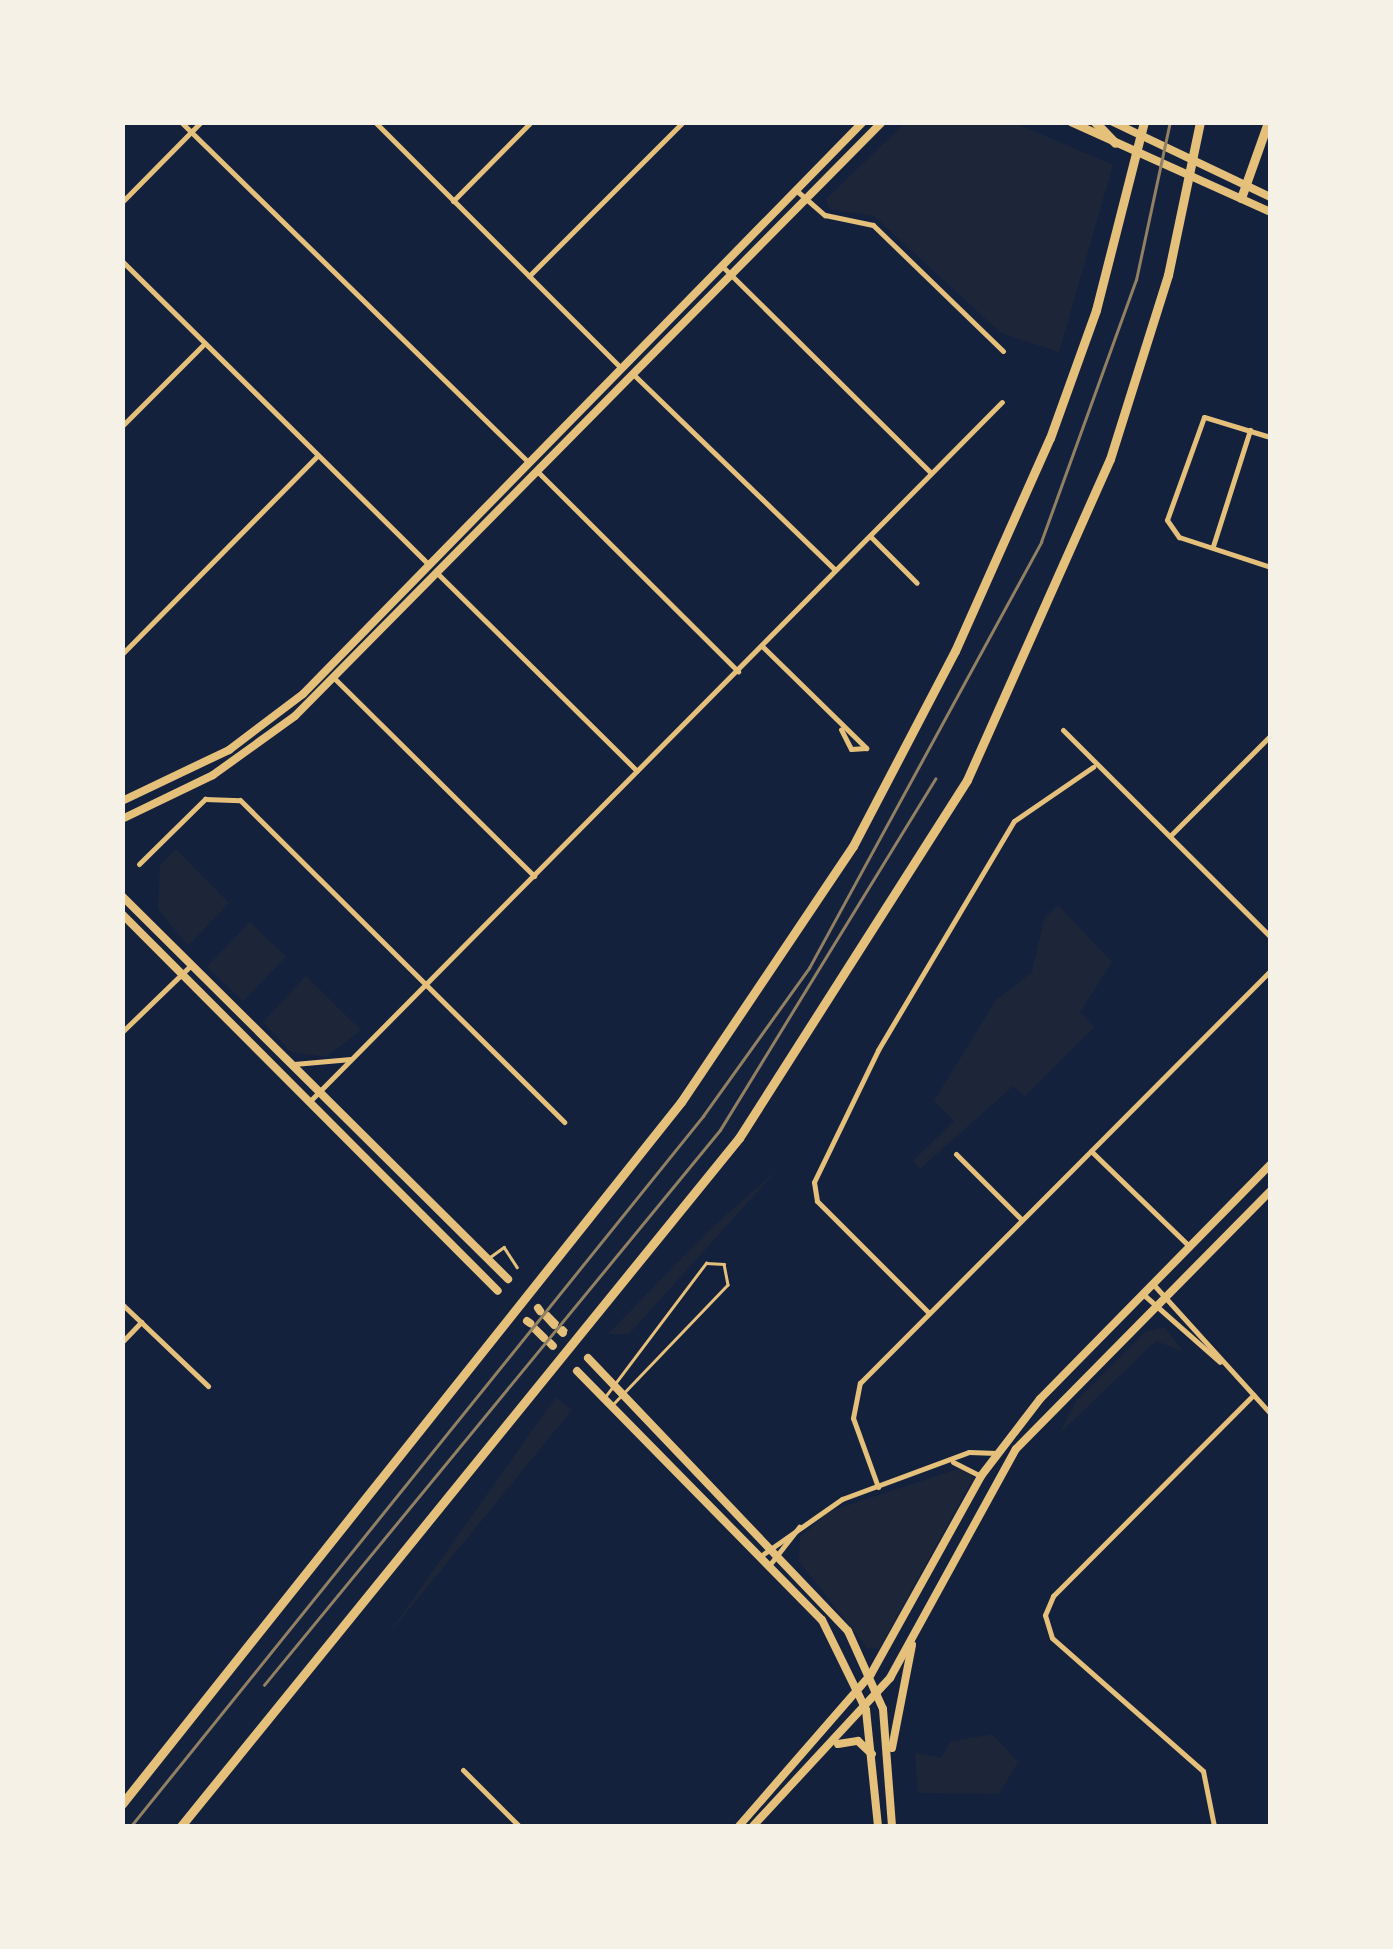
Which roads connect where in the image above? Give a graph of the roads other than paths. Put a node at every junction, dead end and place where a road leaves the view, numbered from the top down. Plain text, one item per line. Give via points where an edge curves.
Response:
1 (181, 122) edge
2 (201, 122) edge
3 (531, 122) edge
4 (683, 122) edge
5 (863, 122) edge
6 (882, 122) edge
7 (1071, 122) edge
8 (1095, 122) edge
9 (1113, 122) edge
10 (1144, 122) edge
11 (378, 123) edge
12 (1270, 124) edge
13 (1200, 125) edge
14 (191, 133) junction
15 (1115, 143) junction
16 (1246, 185) junction
17 (798, 191) junction
18 (1270, 197) edge
19 (1240, 198) junction
20 (453, 200) junction
21 (806, 200) junction
22 (122, 202) edge
23 (1270, 212) edge
24 (122, 261) edge
25 (724, 268) junction
26 (528, 276) junction
27 (732, 276) junction
28 (205, 343) junction
29 (1003, 352) dead end
30 (623, 370) junction
31 (634, 374) junction
32 (1002, 402) dead end
33 (122, 426) edge
34 (1250, 430) junction
35 (1270, 437) edge
36 (318, 455) junction
37 (530, 465) junction
38 (538, 472) junction
39 (932, 473) junction
40 (870, 536) junction
41 (1212, 548) junction
42 (430, 566) junction
43 (1270, 567) edge
44 (835, 570) junction
45 (438, 574) junction
46 (918, 583) dead end
47 (762, 646) junction
48 (122, 654) edge
49 (738, 670) junction
50 (330, 674) junction
51 (841, 729) junction
52 (1062, 730) dead end
53 (1270, 736) edge
54 (1092, 767) junction
55 (637, 772) junction
56 (122, 801) edge
57 (122, 818) edge
58 (1170, 836) junction
59 (139, 864) dead end
60 (534, 876) junction
61 (124, 899) edge
62 (122, 914) edge
63 (1270, 936) edge
64 (190, 966) junction
65 (1270, 971) edge
66 (182, 974) junction
67 (424, 984) junction
68 (122, 1032) edge
69 (353, 1059) junction
70 (282, 1060) junction
71 (314, 1097) junction
72 (564, 1122) dead end
73 (1091, 1151) junction
74 (956, 1154) dead end
75 (1270, 1165) edge
76 (1246, 1189) junction
77 (1270, 1192) edge
78 (1260, 1202) junction
79 (1022, 1220) junction
80 (1190, 1247) junction
81 (488, 1260) junction
82 (518, 1267) dead end
83 (508, 1279) dead end
84 (1153, 1284) junction
85 (495, 1288) joint
86 (1143, 1294) junction
87 (1165, 1297) junction
88 (122, 1304) edge
89 (1156, 1306) junction
90 (542, 1310) dead end
91 (928, 1312) junction
92 (141, 1322) junction
93 (531, 1324) dead end
94 (560, 1328) dead end
95 (122, 1342) edge
96 (549, 1343) dead end
97 (588, 1358) dead end
98 (1220, 1362) junction
99 (577, 1371) dead end
100 (616, 1385) junction
101 (208, 1386) dead end
102 (624, 1394) junction
103 (1253, 1395) junction
104 (604, 1398) junction
105 (612, 1406) junction
106 (1270, 1413) edge
107 (997, 1453) junction
108 (950, 1462) junction
109 (981, 1476) junction
110 (878, 1487) junction
111 (801, 1524) junction
112 (771, 1545) junction
113 (780, 1553) junction
114 (762, 1554) junction
115 (771, 1562) junction
116 (912, 1640) junction
117 (871, 1674) junction
118 (859, 1690) junction
119 (878, 1694) junction
120 (866, 1710) junction
121 (834, 1746) junction
122 (891, 1753) junction
123 (876, 1762) junction
124 (462, 1770) dead end
125 (122, 1804) edge
126 (184, 1826) edge
127 (518, 1826) edge
128 (739, 1826) edge
129 (753, 1826) edge
130 (878, 1826) edge
131 (892, 1826) edge
132 (1214, 1826) edge

1 - 14 street
2 - 14 street
3 - 20 street
4 - 26 street
5 - 17 main road
6 - 21 main road
7 - 15 main road
8 - 15 highway
9 - 16 main road
10 - 125 highway via 1050,438 956,652 853,846 690,1089
11 - 20 street
12 - 16 highway
13 - 126 highway via 1183,211 1078,542 967,780 770,1094
14 - 22 street
14 - 37 street
15 - 19 main road
16 - 18 main road
16 - 19 highway
17 - 21 street
17 - 25 main road
19 - 23 main road
20 - 26 street
21 - 27 main road
21 - 29 street via 825,216 873,225
24 - 28 street
25 - 27 street
25 - 30 main road
26 - 30 street
27 - 31 main road
27 - 39 street
28 - 33 street
28 - 36 street
30 - 37 main road
31 - 38 main road
31 - 44 street
32 - 39 street
34 - 35 street
34 - 41 street
34 - 41 street via 1204,417 1182,472 1169,528
36 - 42 street
36 - 48 street
37 - 38 street
37 - 42 main road
38 - 45 main road
38 - 49 street
39 - 40 street
40 - 44 street
40 - 46 street
41 - 43 street
42 - 45 street
42 - 50 main road
44 - 47 street
45 - 50 main road
45 - 55 street
47 - 49 street
47 - 51 street
49 - 55 street
50 - 56 main road via 240,743
50 - 57 main road via 241,758
50 - 60 street
51 - 51 street via 862,737 866,748 851,749
52 - 54 street
53 - 58 street
54 - 58 street
54 - 91 street via 1014,821 878,1050 814,1182 817,1201
55 - 60 street
58 - 63 street
59 - 67 street via 204,799 240,800
60 - 67 street
61 - 64 main road
62 - 66 main road
64 - 66 street
64 - 70 main road
65 - 73 street
66 - 68 street
66 - 71 main road
67 - 69 street
67 - 72 street
69 - 70 street via 317,1069
69 - 71 street
70 - 71 main road
71 - 81 main road
71 - 85 main road
73 - 79 street
73 - 80 street
74 - 79 street
75 - 76 main road
76 - 78 main road
76 - 80 main road
77 - 78 main road
78 - 87 main road
79 - 91 street
80 - 84 main road
81 - 82 lane via 504,1248
81 - 83 main road
81 - 85 lane
84 - 86 main road
84 - 87 street
86 - 89 street
86 - 107 main road
87 - 89 main road
87 - 98 street
88 - 92 street
89 - 98 street
89 - 116 main road via 1016,1449
90 - 94 main road
91 - 110 street via 853,1397
92 - 95 street
92 - 101 street
93 - 96 main road
97 - 100 main road
98 - 103 street
99 - 104 main road
100 - 102 main road
100 - 102 lane via 706,1263 724,1264 728,1286
100 - 104 lane
102 - 105 lane
102 - 112 main road
103 - 106 street
103 - 132 street via 1053,1596 1045,1616 1052,1638 1203,1772 1214,1787
104 - 105 main road
105 - 114 main road
107 - 108 street
107 - 109 main road
108 - 109 street
108 - 110 street
109 - 117 main road
110 - 111 street
111 - 112 street
111 - 113 street
112 - 113 main road
112 - 114 street
113 - 115 street
113 - 117 main road via 835,1612
114 - 115 main road
115 - 118 main road via 822,1620
116 - 119 main road
116 - 122 main road
117 - 118 main road
117 - 119 main road
118 - 120 main road
118 - 128 main road
119 - 120 main road
119 - 122 main road
120 - 121 main road
120 - 123 main road
121 - 123 main road via 858,1741
121 - 129 main road
122 - 131 main road
123 - 130 main road
124 - 127 street

